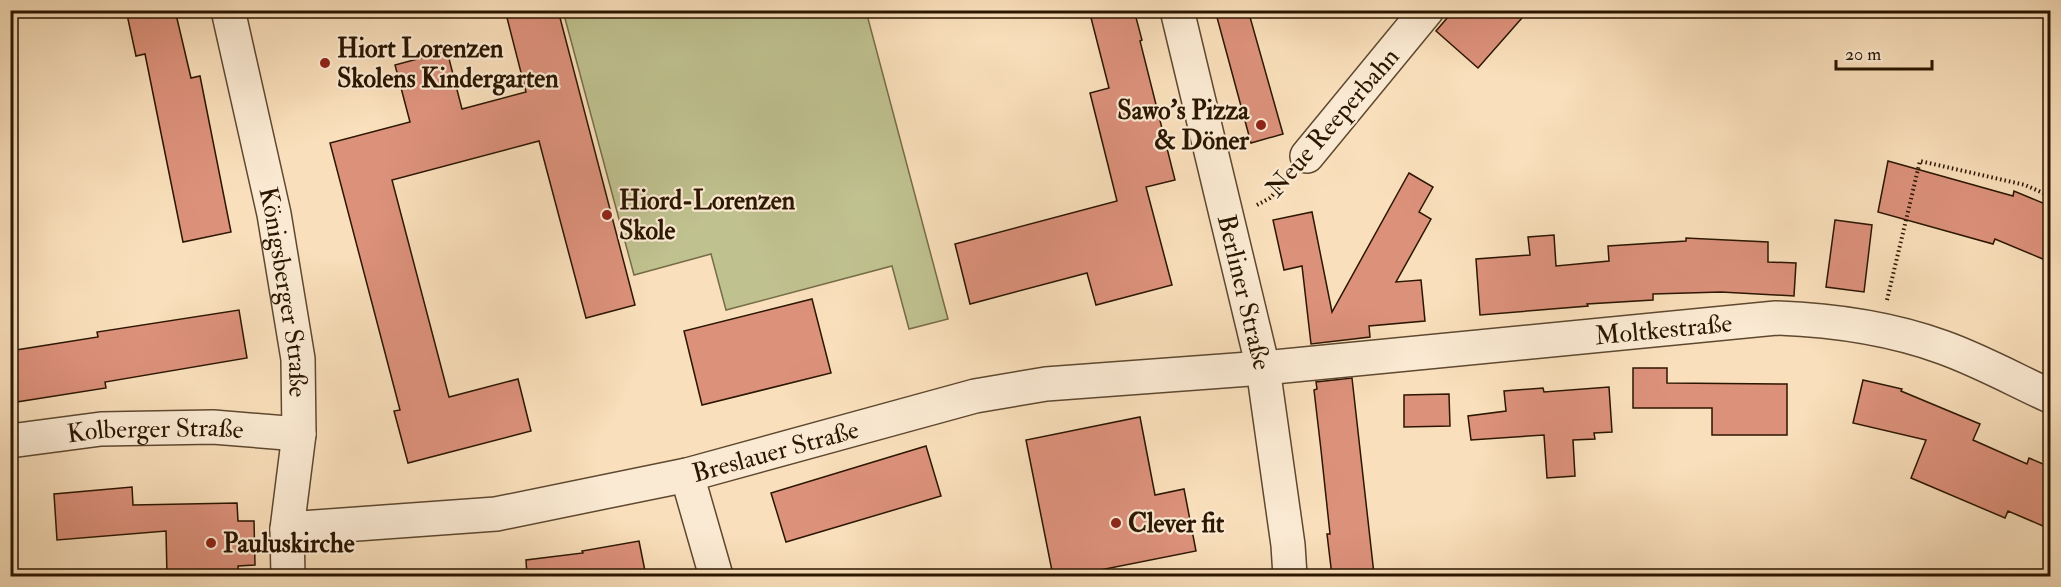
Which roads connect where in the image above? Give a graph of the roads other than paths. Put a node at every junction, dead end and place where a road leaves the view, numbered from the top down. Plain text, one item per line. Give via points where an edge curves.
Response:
1 (228, 10) edge
2 (1178, 10) edge
3 (1427, 10) edge
4 (1307, 156) road end
5 (1263, 368) junction
6 (2050, 396) edge
7 (299, 434) junction
8 (10, 441) edge
9 (687, 475) junction
10 (287, 529) junction
11 (288, 576) edge
12 (716, 576) edge
13 (1290, 576) edge

1 - 7 street, Königsberger Straße via 274,214 298,359
2 - 5 street, Berliner Straße
3 - 4 street, Neue Reeperbahn
5 - 6 street, Moltkestraße via 1776,318 1824,320 1943,347
5 - 9 street, Breslauer Straße via 1046,384 975,396
5 - 13 street, Berliner Straße
7 - 8 street, Kolberger Straße via 213,427 101,429
7 - 10 street, Königsberger Straße
9 - 10 street, Breslauer Straße via 496,514
9 - 12 street
10 - 11 street, Königsberger Straße

